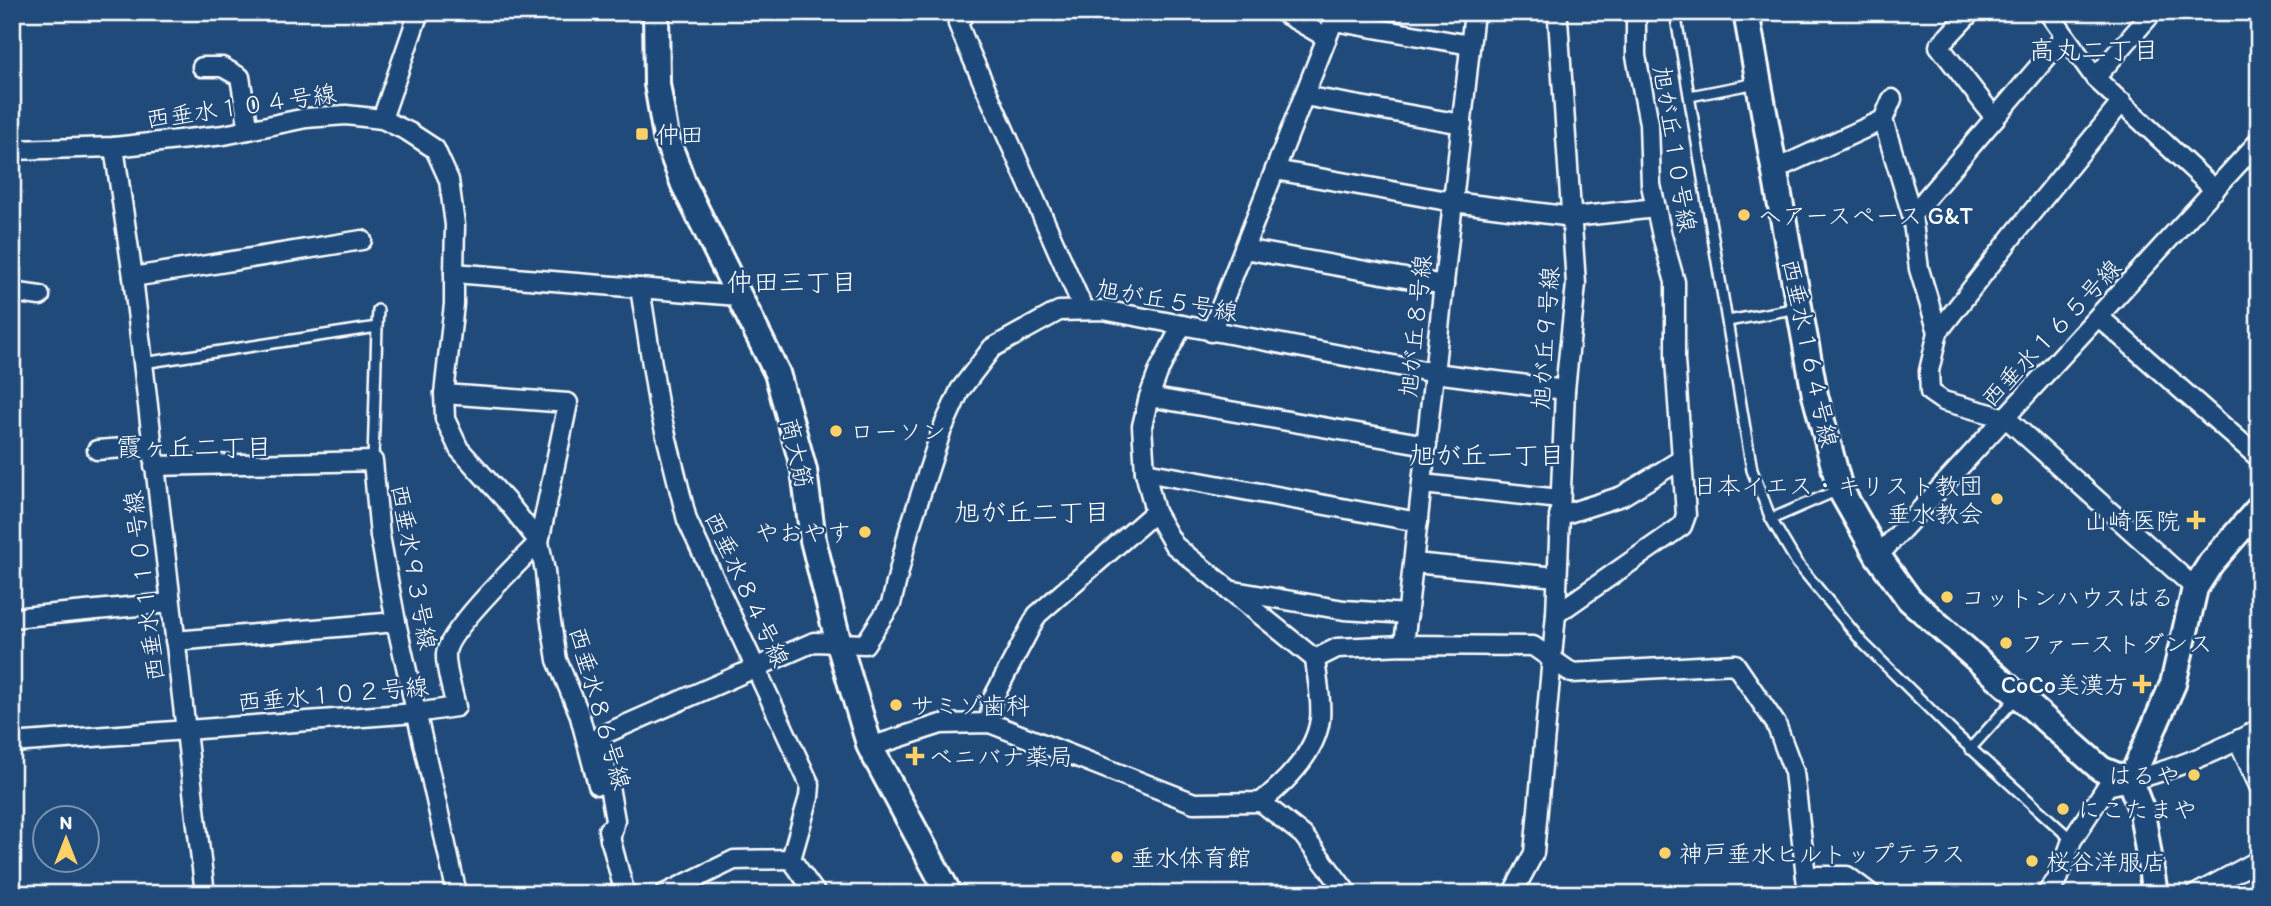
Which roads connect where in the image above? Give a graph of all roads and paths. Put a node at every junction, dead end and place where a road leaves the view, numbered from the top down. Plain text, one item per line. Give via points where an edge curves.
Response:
1 (419, 12) edge
2 (656, 12) edge
3 (965, 12) edge
4 (1282, 12) edge
5 (1474, 12) edge
6 (1636, 12) edge
7 (1675, 12) edge
8 (1746, 12) edge
9 (1971, 12) edge
10 (2048, 12) edge
11 (2152, 12) edge
12 (1335, 16) edge
13 (1558, 19) dead end
14 (2065, 36) junction
15 (1327, 38) junction
16 (1470, 45) junction
17 (202, 67) dead end
18 (2095, 78) junction
19 (1759, 83) junction
20 (1304, 96) junction
21 (1690, 96) junction
22 (1892, 99) dead end
23 (2122, 102) junction
24 (1995, 118) junction
25 (382, 119) junction
26 (1883, 120) junction
27 (1462, 124) junction
28 (249, 130) junction
29 (2259, 141) edge
30 (114, 147) junction
31 (12, 150) edge
32 (1275, 170) junction
33 (1774, 170) junction
34 (2215, 190) junction
35 (1453, 202) junction
36 (1656, 208) junction
37 (1912, 215) junction
38 (1573, 217) junction
39 (362, 240) dead end
40 (1244, 249) junction
41 (454, 273) junction
42 (133, 277) junction
43 (1444, 285) junction
44 (640, 288) junction
45 (12, 292) edge
46 (40, 296) dead end
47 (738, 296) junction
48 (1799, 308) junction
49 (379, 310) dead end
50 (1084, 310) junction
51 (2099, 317) junction
52 (1728, 321) junction
53 (1182, 325) junction
54 (377, 327) junction
55 (1211, 332) junction
56 (1938, 332) junction
57 (143, 363) junction
58 (1435, 373) junction
59 (1565, 390) junction
60 (443, 394) junction
61 (1149, 397) junction
62 (2006, 418) junction
63 (1427, 445) junction
64 (152, 446) junction
65 (97, 450) dead end
66 (2259, 458) edge
67 (1682, 459) junction
68 (373, 461) junction
69 (154, 466) junction
70 (1145, 472) junction
71 (1423, 484) junction
72 (1840, 489) junction
73 (1559, 508) junction
74 (2259, 508) edge
75 (1155, 512) junction
76 (1779, 516) dead end
77 (1418, 522) junction
78 (539, 542) junction
79 (1878, 556) junction
80 (1414, 562) junction
81 (1556, 576) junction
82 (2195, 588) junction
83 (1227, 590) junction
84 (170, 603) junction
85 (1408, 614) junction
86 (1556, 614) junction
87 (12, 618) edge
88 (397, 622) junction
89 (175, 641) junction
90 (839, 644) junction
91 (1404, 645) junction
92 (1315, 659) junction
93 (1552, 661) junction
94 (755, 667) junction
95 (2018, 695) junction
96 (416, 713) junction
97 (990, 723) junction
98 (2259, 729) edge
99 (185, 730) junction
100 (2238, 740) junction
101 (12, 743) edge
102 (870, 747) junction
103 (1970, 749) junction
104 (2130, 781) junction
105 (2259, 786) edge
106 (1261, 802) junction
107 (610, 840) junction
108 (2072, 840) junction
109 (791, 859) junction
110 (2259, 860) edge
111 (1807, 885) edge
112 (2060, 885) edge
113 (810, 891) edge
114 (205, 894) edge
115 (457, 894) edge
116 (625, 894) edge
117 (664, 894) edge
118 (949, 894) edge
119 (1348, 894) edge
120 (1512, 894) edge
121 (1871, 894) edge
122 (2046, 894) edge
123 (2155, 894) edge
124 (2196, 894) edge

1 - 25 street
2 - 47 street, 商大筋 via 657,84 666,137 684,186
3 - 50 street via 958,24
4 - 15 street
5 - 16 street, 旭が丘８号線
6 - 36 street, 旭が丘１０号線 via 1636,56 1650,123
7 - 21 lane
8 - 19 street, 西垂水１６４号線
9 - 24 street via 1939,46
10 - 14 street
11 - 18 street
12 - 15 street
12 - 16 street
13 - 38 street, 旭が丘９号線
14 - 18 street
14 - 24 street
15 - 20 street
16 - 27 street, 旭が丘８号線
17 - 28 street via 222,67 240,77
18 - 23 street
19 - 21 lane
19 - 33 street, 西垂水１６４号線
20 - 27 street
20 - 32 street
21 - 52 lane
22 - 26 street
23 - 34 street
23 - 56 street
24 - 37 street
25 - 28 street, 西垂水１０４号線 via 346,115 306,118
25 - 41 street, 西垂水１０４号線 via 435,149 449,180 455,225
26 - 33 street
26 - 37 street
27 - 35 street, 旭が丘８号線
28 - 30 street, 西垂水１０４号線
29 - 34 street, 西垂水１６５号線
30 - 31 street, 西垂水１０４号線
30 - 42 street, 西垂水１１０号線
32 - 35 street
32 - 40 street
33 - 48 street, 西垂水１６４号線
34 - 51 street, 西垂水１６５号線
35 - 38 street
35 - 43 street, 旭が丘８号線
36 - 38 street
36 - 67 street, 旭が丘１０号線 via 1675,282
37 - 56 street via 1919,269
38 - 59 street, 旭が丘９号線 via 1576,284
39 - 42 street
40 - 43 street
40 - 55 street
41 - 44 street
41 - 60 street, 西垂水８６号線
42 - 57 street, 西垂水１１０号線
43 - 58 street, 旭が丘８号線
44 - 47 street
44 - 94 street, 西垂水８４号線 via 658,403 687,520
45 - 46 street
47 - 90 street, 商大筋 via 777,373 804,470 813,540
48 - 52 lane
48 - 72 street, 西垂水１６４号線 via 1815,395
49 - 54 lane
50 - 53 street, 旭が丘５号線
50 - 90 street, 旭が丘５号線 via 1059,311 992,348 960,390 909,530 891,604 865,644
51 - 62 street, 西垂水１６５号線
51 - 66 street
52 - 103 lane via 1752,470 1771,519 1797,564 1863,643
53 - 55 street, 旭が丘５号線
53 - 61 street
54 - 57 lane
54 - 68 lane
55 - 58 street, 旭が丘５号線
56 - 62 street via 1928,371 1930,391 1943,401
57 - 64 street, 西垂水１１０号線
58 - 59 street, 旭が丘５号線
58 - 63 street, 旭が丘８号線
59 - 73 street, 旭が丘９号線
60 - 78 street, 西垂水８６号線 via 445,419 459,449
60 - 78 street via 568,403
61 - 63 street
61 - 70 street via 1142,426
62 - 79 street, 西垂水１６５号線
62 - 82 street
63 - 71 street, 旭が丘８号線
64 - 65 street
64 - 69 street, 西垂水１１０号線
67 - 73 street via 1622,496
67 - 86 street, 旭が丘１０号線 via 1686,515 1682,526
68 - 69 street, 西垂水９３号線
68 - 88 street, 西垂水９３号線 via 380,536
69 - 84 street, 西垂水１１０号線
70 - 75 street
70 - 77 street
71 - 73 street
71 - 77 street, 旭が丘８号線
72 - 76 lane
72 - 79 street, 西垂水１６４号線
73 - 81 street, 旭が丘９号線
74 - 82 street via 2211,562
75 - 83 street via 1174,545
75 - 97 street via 1037,615 991,702
77 - 80 street, 旭が丘８号線
78 - 96 street, 西垂水１０２号線 via 451,640 445,653 456,707
78 - 107 street, 西垂水８６号線 via 557,660 579,713
79 - 95 street, 西垂水１６４号線 via 1909,599
80 - 81 street
80 - 85 street, 旭が丘８号線
81 - 86 street, 旭が丘９号線
82 - 104 street via 2173,684
83 - 85 street via 1344,610
83 - 92 street
84 - 87 street
84 - 89 street, 西垂水１１０号線
85 - 91 street, 旭が丘８号線
86 - 93 street, 旭が丘９号線
88 - 89 street
88 - 96 street, 西垂水９３号線
89 - 99 street, 西垂水１１０号線
90 - 94 street via 814,642
90 - 102 street, 商大筋
91 - 92 street via 1337,648
91 - 93 street via 1533,646
92 - 106 street via 1320,720 1312,745 1293,772
93 - 111 street via 1572,673 1735,664 1776,724 1794,772
93 - 120 street, 旭が丘９号線 via 1534,853
94 - 107 street via 600,736 615,820
94 - 109 street, 西垂水８４号線 via 810,785
95 - 103 lane
95 - 104 street, 西垂水１６４号線 via 2101,769
96 - 99 street, 西垂水１０２号線
96 - 115 street, 西垂水９３号線
97 - 102 street via 941,724
97 - 106 street via 1194,803
98 - 100 street
99 - 101 street, 西垂水１０２号線
99 - 114 street, 西垂水１１０号線
100 - 104 street
100 - 105 street
102 - 118 street, 商大筋
103 - 108 lane
104 - 108 street via 2107,786
104 - 123 street via 2142,813
106 - 119 street via 1303,835
107 - 116 street, 西垂水８６号線
108 - 112 street
109 - 113 street
109 - 117 street via 734,860
110 - 124 street
111 - 121 street via 1847,876
112 - 122 street

